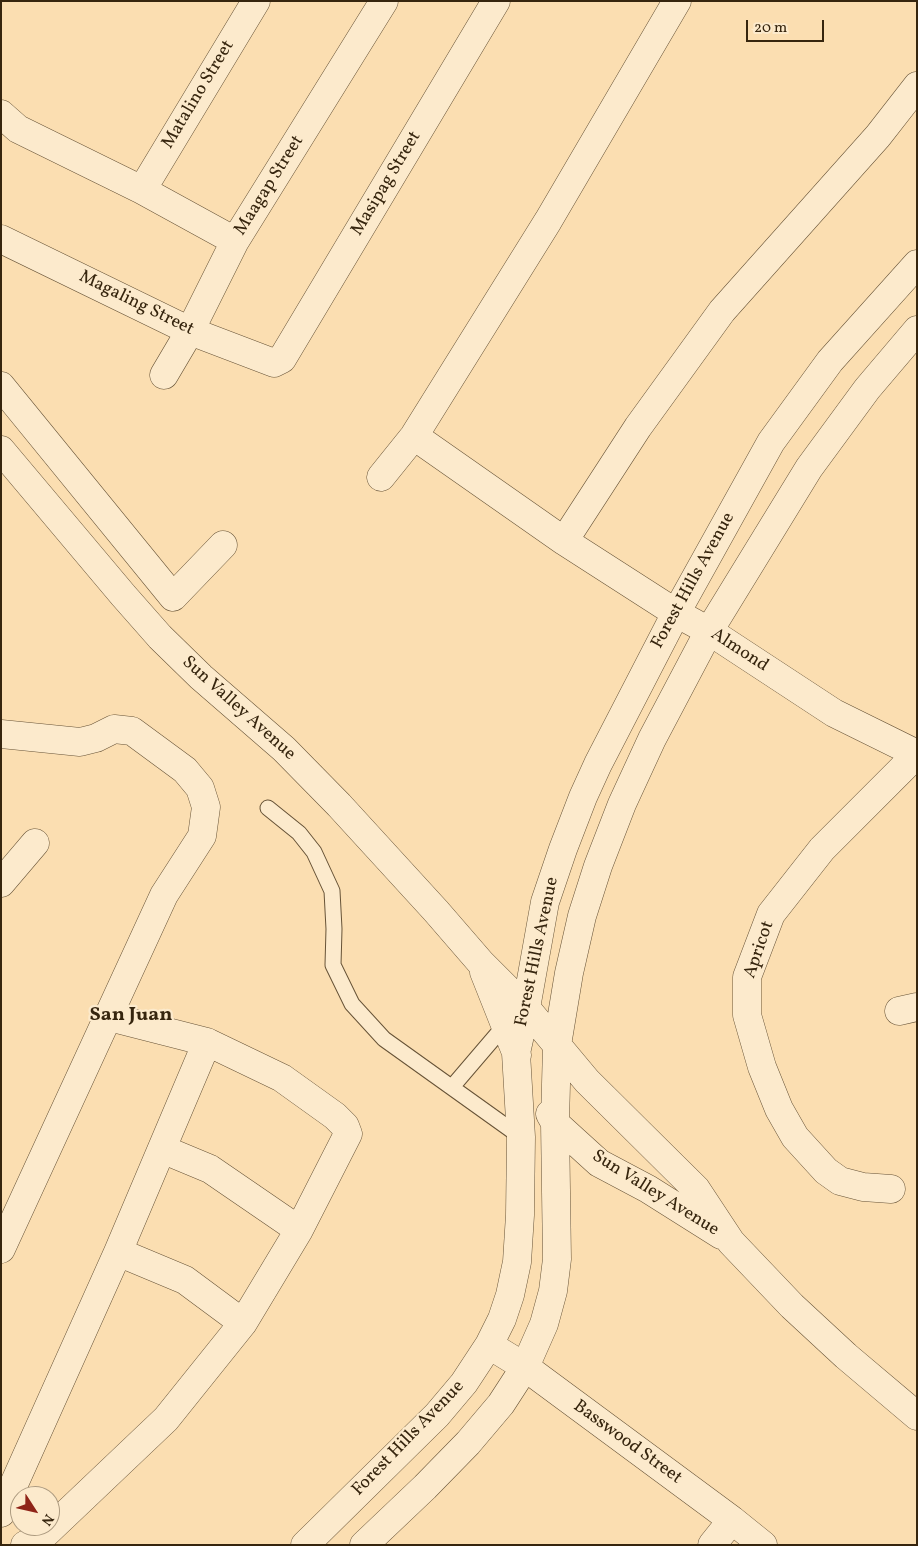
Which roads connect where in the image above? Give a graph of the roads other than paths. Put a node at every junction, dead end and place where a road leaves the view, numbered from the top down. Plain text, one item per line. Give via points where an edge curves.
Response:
1 (256, 1) edge
2 (384, 1) edge
3 (496, 1) edge
4 (677, 1) edge
5 (917, 86) edge
6 (1, 114) edge
7 (142, 190) junction
8 (1, 239) edge
9 (235, 242) junction
10 (917, 264) edge
11 (917, 330) edge
12 (190, 331) junction
13 (274, 363) joint
14 (164, 375) dead end
15 (1, 386) edge
16 (414, 436) junction
17 (1, 450) edge
18 (381, 477) dead end
19 (564, 541) junction
20 (223, 545) dead end
21 (676, 613) junction
22 (709, 631) junction
23 (1, 734) edge
24 (917, 754) edge
25 (268, 808) dead end
26 (35, 843) dead end
27 (1, 883) edge
28 (481, 964) junction
29 (526, 1008) junction
30 (109, 1017) junction
31 (505, 1026) junction
32 (207, 1042) junction
33 (558, 1046) junction
34 (516, 1053) junction
35 (452, 1087) junction
36 (555, 1123) junction
37 (521, 1137) junction
38 (162, 1149) junction
39 (891, 1189) dead end
40 (299, 1230) junction
41 (731, 1242) junction
42 (1, 1249) edge
43 (118, 1252) junction
44 (243, 1323) junction
45 (489, 1345) junction
46 (525, 1367) junction
47 (917, 1416) edge
48 (1, 1513) edge
49 (732, 1520) junction
50 (25, 1545) edge
51 (305, 1545) edge
52 (364, 1545) edge
53 (712, 1545) edge
54 (763, 1545) edge

1 - 7 street, Matalino Street
2 - 9 street, Maagap Street
3 - 13 street, Masipag Street via 282,359
4 - 16 street via 548,221
5 - 19 street via 878,136 722,311 638,427
6 - 7 street via 18,129
7 - 9 street
8 - 12 street, Magaling Street
9 - 12 street, Maagap Street
10 - 21 street, Forest Hills Avenue via 830,361 771,442
11 - 22 street, Forest Hills Avenue via 867,389 809,468
12 - 13 street, Magaling Street
12 - 14 street, Maagap Street
15 - 20 street via 173,597
16 - 18 street
16 - 19 street, Almond
17 - 28 street, Sun Valley Avenue via 160,637 291,756 436,911
19 - 21 street, Almond
21 - 22 street, Almond
21 - 29 street, Forest Hills Avenue via 598,764 563,850 545,902
22 - 24 street, Almond via 834,713
22 - 33 street, Forest Hills Avenue via 652,739 598,866 569,973
23 - 30 street via 80,742 114,729 132,731 184,770 200,788 206,807 202,836 164,895
24 - 39 street, Apricot via 822,849 771,914 747,977 747,1015 779,1109 795,1137 826,1171 840,1181
25 - 35 lane via 299,833 314,852 332,891 334,965 352,1004 384,1038
26 - 27 street
28 - 29 street, Sun Valley Avenue
28 - 31 street, Sun Valley Avenue
29 - 33 street, Sun Valley Avenue
29 - 34 street, Forest Hills Avenue
30 - 32 street
30 - 42 street
31 - 34 street, Sun Valley Avenue
31 - 35 lane
32 - 38 street
32 - 40 street via 282,1078 345,1126 348,1134
33 - 36 street, Forest Hills Avenue
33 - 41 street, Sun Valley Avenue via 586,1081 696,1189
34 - 36 street, Sun Valley Avenue
34 - 37 street, Forest Hills Avenue
35 - 37 lane
36 - 41 street, Sun Valley Avenue via 599,1163 648,1189
36 - 46 street, Forest Hills Avenue via 558,1259 544,1324
37 - 45 street, Forest Hills Avenue via 517,1262 510,1296
38 - 40 street via 210,1169
38 - 43 street
40 - 44 street
41 - 47 street, Sun Valley Avenue via 792,1306
43 - 44 street via 185,1280
43 - 48 street
44 - 50 street via 166,1420 46,1533
45 - 46 street, Basswood Street
45 - 51 street, Forest Hills Avenue via 464,1383 437,1415
46 - 49 street, Basswood Street
46 - 52 street, Forest Hills Avenue via 501,1404 468,1443
49 - 53 street
49 - 54 street, Basswood Street

